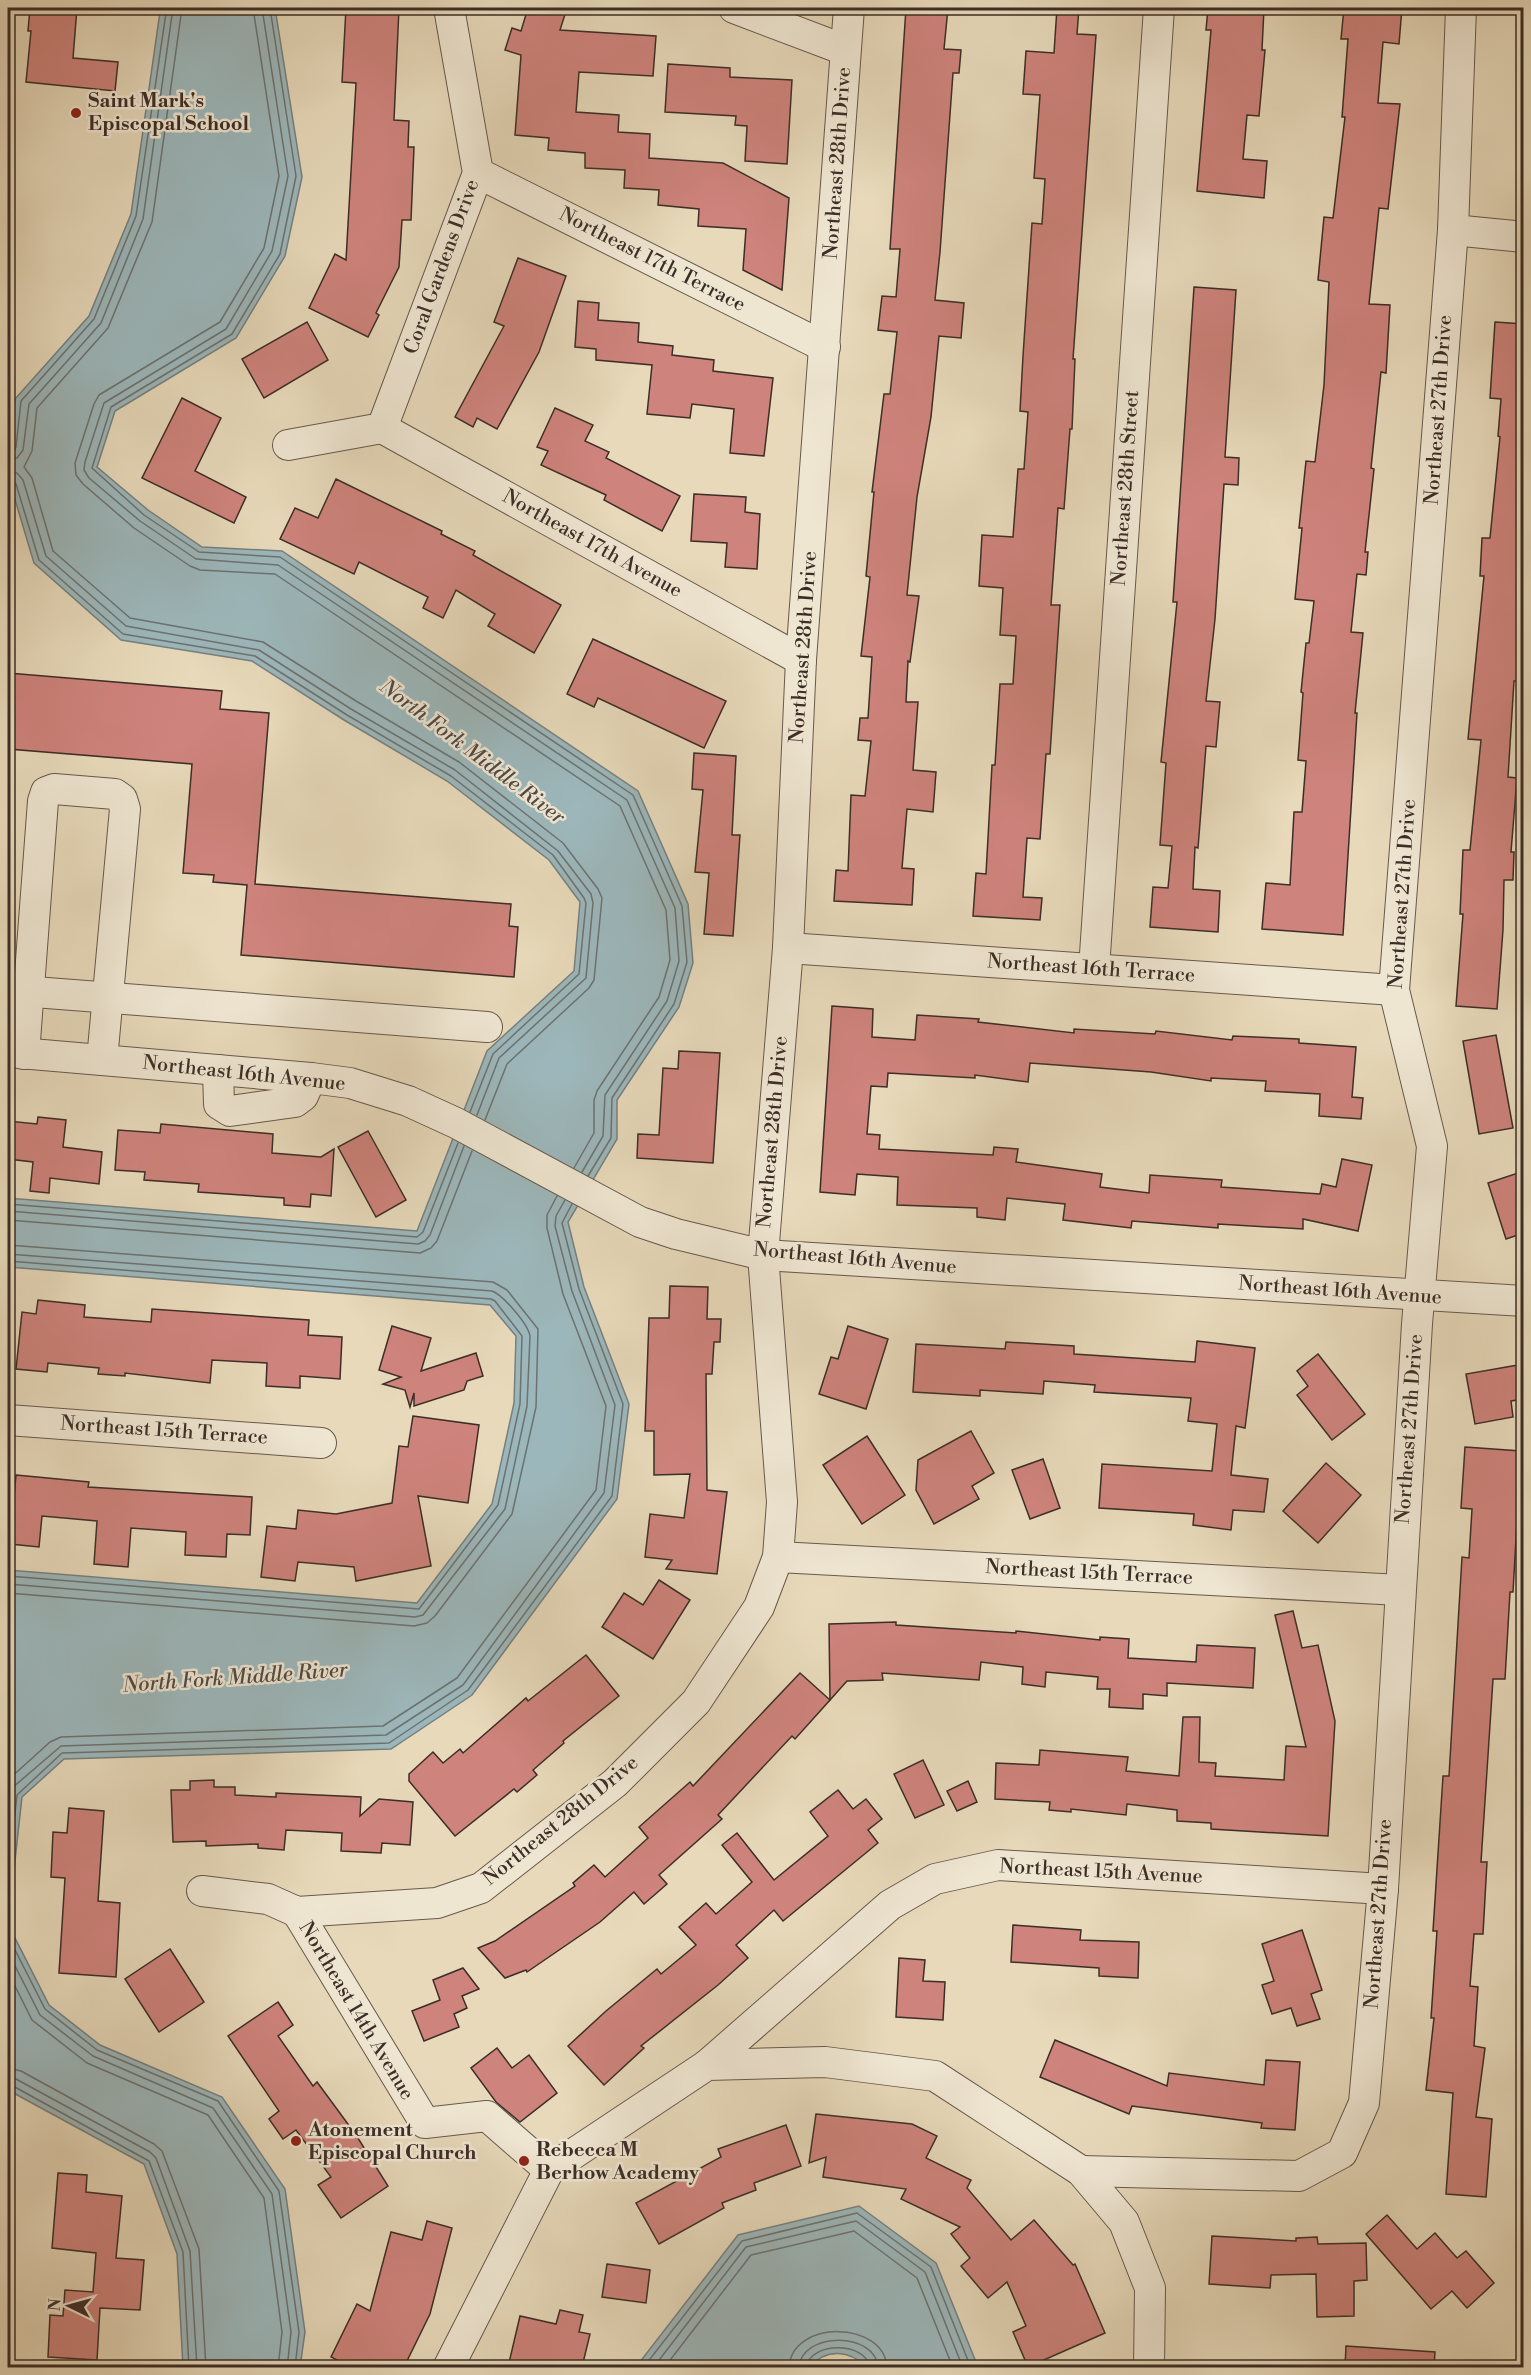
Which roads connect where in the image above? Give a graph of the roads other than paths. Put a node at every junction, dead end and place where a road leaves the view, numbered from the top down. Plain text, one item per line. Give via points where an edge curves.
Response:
1 (450, 8) edge
2 (734, 8) edge
3 (849, 8) edge
4 (1159, 8) edge
5 (1461, 8) edge
6 (845, 50) junction
7 (478, 173) junction
8 (1453, 230) junction
9 (1524, 237) edge
10 (825, 347) junction
11 (382, 428) junction
12 (288, 445) dead end
13 (801, 660) junction
14 (788, 948) junction
15 (1094, 969) junction
16 (1395, 990) junction
17 (18, 991) edge
18 (108, 998) junction
19 (487, 1027) dead end
20 (16, 1053) edge
21 (102, 1060) junction
22 (218, 1070) junction
23 (311, 1078) junction
24 (764, 1255) junction
25 (1419, 1296) junction
26 (1524, 1302) edge
27 (8, 1420) edge
28 (321, 1443) dead end
29 (778, 1557) junction
30 (1400, 1590) junction
31 (1383, 1889) junction
32 (202, 1891) dead end
33 (297, 1912) junction
34 (707, 2065) junction
35 (549, 2170) junction
36 (1081, 2171) junction
37 (448, 2367) edge
38 (1149, 2367) edge

1 - 7 street, Coral Gardens Drive
2 - 6 street
3 - 6 street, Northeast 28th Drive
4 - 15 street, Northeast 28th Street
5 - 8 street, Northeast 27th Drive
6 - 10 street, Northeast 28th Drive
7 - 10 street, Northeast 17th Terrace
7 - 11 street, Coral Gardens Drive
8 - 9 street
8 - 16 street, Northeast 27th Drive
10 - 13 street, Northeast 28th Drive
11 - 12 street
11 - 13 street, Northeast 17th Avenue
13 - 14 street, Northeast 28th Drive
14 - 15 street, Northeast 16th Terrace
14 - 24 street, Northeast 28th Drive
15 - 16 street, Northeast 16th Terrace
16 - 25 street, Northeast 27th Drive via 1432,1146
17 - 18 street
17 - 18 street via 46,792 54,789 115,794 125,809
17 - 20 street
18 - 19 street
18 - 21 street
20 - 21 street, Northeast 16th Avenue
21 - 22 street, Northeast 16th Avenue
22 - 23 street, Northeast 16th Avenue
22 - 23 street via 219,1104 230,1111 295,1102
23 - 24 street, Northeast 16th Avenue via 350,1083 408,1101 640,1222
24 - 25 street, Northeast 16th Avenue
24 - 29 street, Northeast 28th Drive via 782,1502
25 - 26 street, Northeast 16th Avenue
25 - 30 street, Northeast 27th Drive
27 - 28 street, Northeast 15th Terrace
29 - 30 street, Northeast 15th Terrace
29 - 33 street, Northeast 28th Drive via 759,1607 696,1702 615,1782 481,1888 437,1903
30 - 31 street, Northeast 27th Drive
31 - 34 street, Northeast 15th Avenue via 998,1865 935,1879 890,1905
31 - 36 street, Northeast 27th Drive via 1364,2103 1342,2152 1299,2176
32 - 33 street, Northeast 28th Drive via 268,1899
33 - 35 street, Northeast 14th Avenue via 425,2123 487,2116
34 - 35 street
34 - 36 street via 825,2062 935,2076
35 - 37 street
36 - 38 street via 1124,2222 1150,2288

